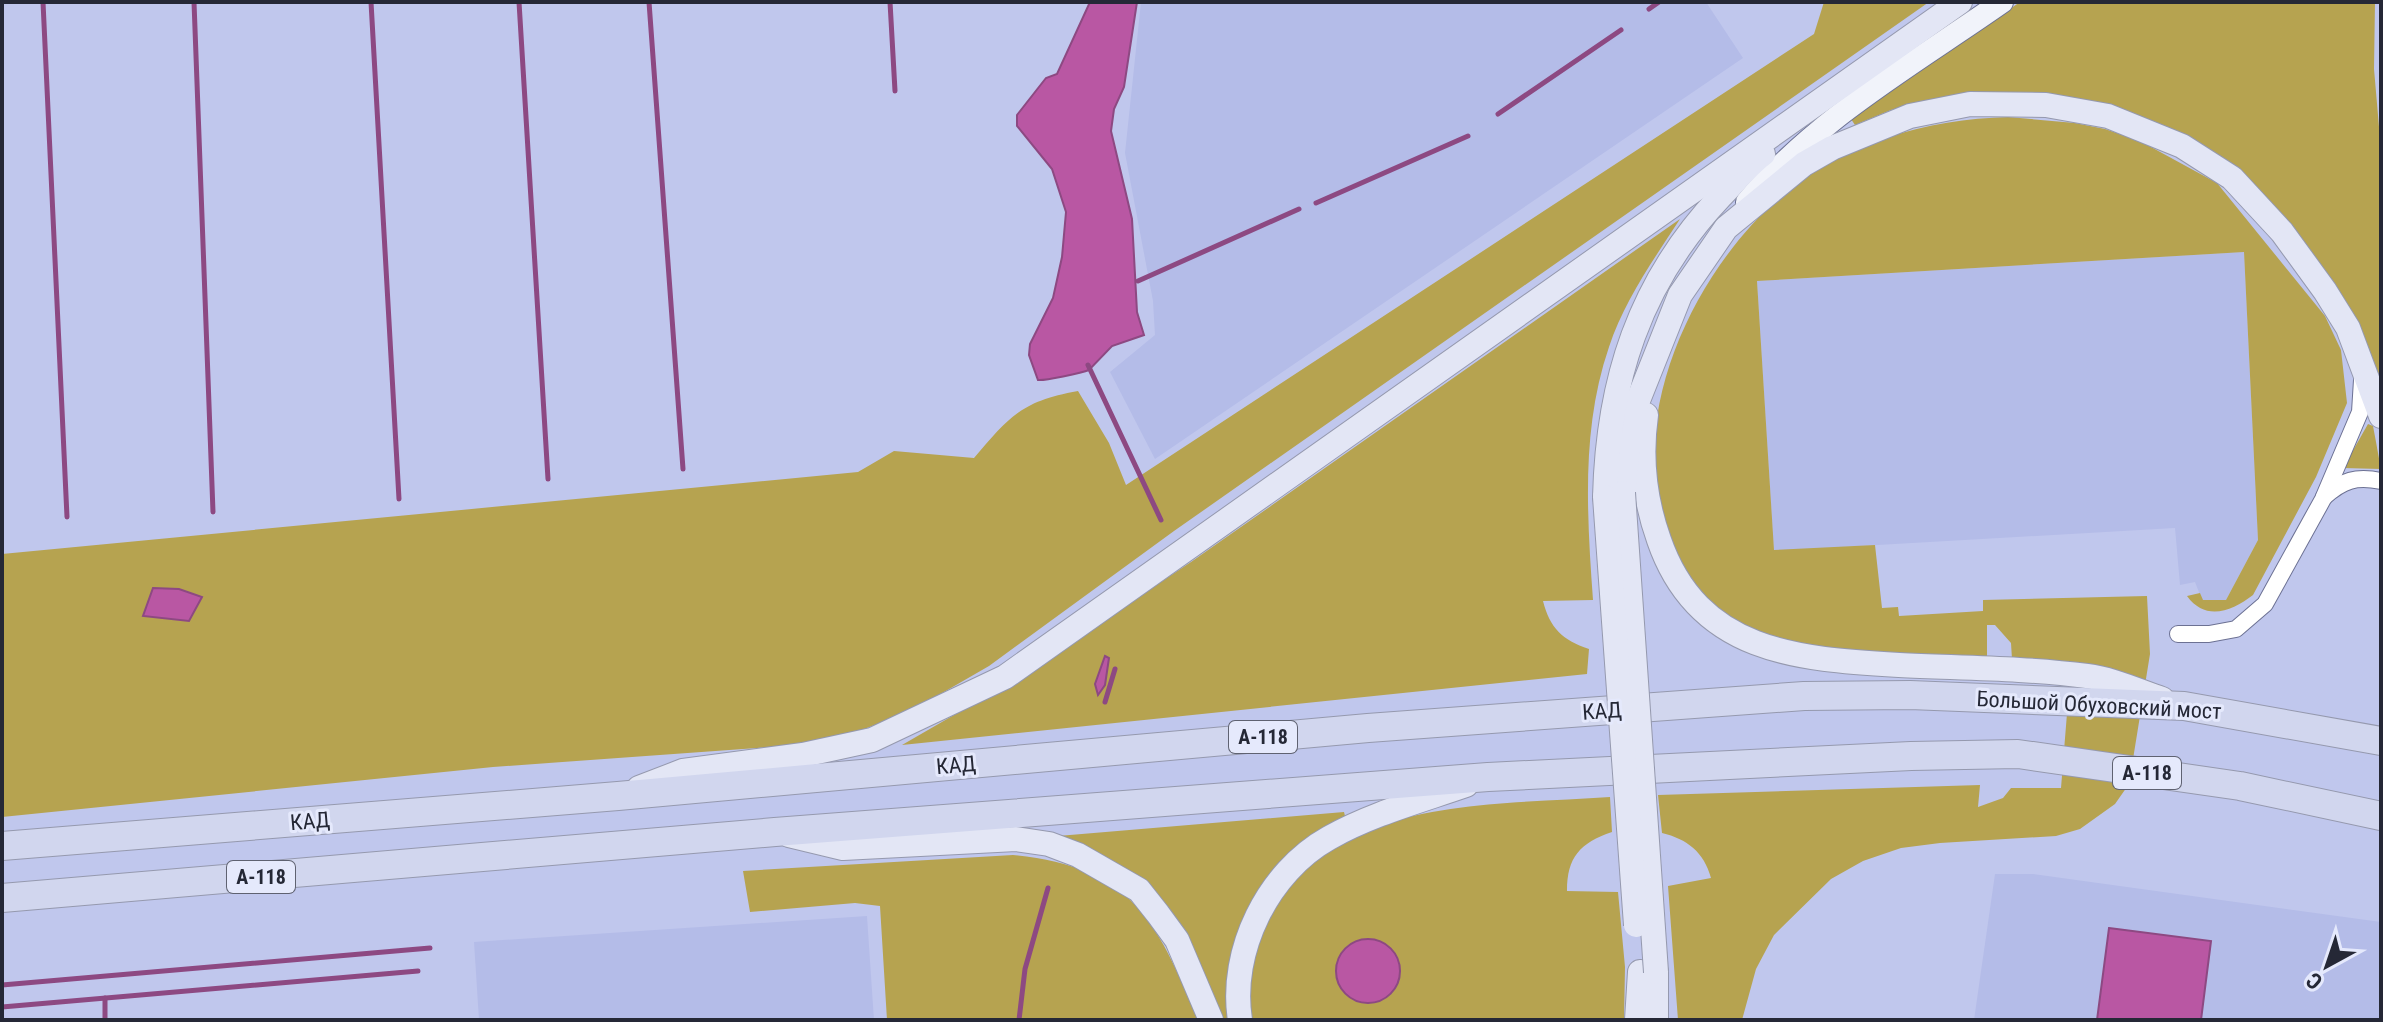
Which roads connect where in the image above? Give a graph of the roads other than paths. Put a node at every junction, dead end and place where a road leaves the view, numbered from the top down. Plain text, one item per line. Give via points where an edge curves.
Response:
1 (1960, 2) edge
2 (2002, 2) edge
3 (1832, 91) junction
4 (1726, 228) junction
5 (2361, 362) junction
6 (1653, 368) junction
7 (2381, 416) edge
8 (2381, 481) edge
9 (1614, 495) junction
10 (2323, 499) junction
11 (2178, 634) dead end
12 (1910, 695) joint
13 (2184, 706) junction
14 (2381, 741) edge
15 (1488, 777) junction
16 (618, 796) junction
17 (2381, 816) edge
18 (775, 832) junction
19 (2, 846) edge
20 (2, 898) edge
21 (1648, 972) junction
22 (1211, 1020) edge
23 (1240, 1020) edge
24 (1637, 1020) edge
25 (1656, 1020) edge

1 - 3 main road
2 - 4 main road via 1825,126 1766,179
3 - 9 main road via 1808,121 1756,159 1690,229 1651,289 1620,372 1606,441
3 - 16 main road via 1005,677 872,740 683,771
4 - 5 main road via 1804,164 1871,129 1910,116 1991,103 2089,112 2163,137 2232,178 2311,270 2348,328
4 - 6 main road via 1680,295
5 - 7 main road
5 - 10 street via 2360,412
6 - 9 main road via 1631,418
6 - 13 main road via 1643,436 1648,509 1664,557 1705,613 1750,641 1790,655 2090,676
8 - 10 street via 2349,479
9 - 21 main road, bridge
10 - 11 street via 2251,620 2222,632
12 - 13 highway, Большой Обуховский мост / А-118
12 - 16 highway, КАД / А-118 via 1804,696 1368,728
13 - 14 highway, Большой Обуховский мост / А-118
15 - 17 highway, А-118 via 2018,754 2240,786
15 - 18 highway, А-118
15 - 23 main road via 1364,821 1326,839 1294,864 1252,927 1237,987
16 - 19 highway, КАД / А-118
18 - 20 highway, А-118
18 - 22 main road via 843,848 1016,839 1078,855 1139,890 1177,940
21 - 24 main road
21 - 25 main road

